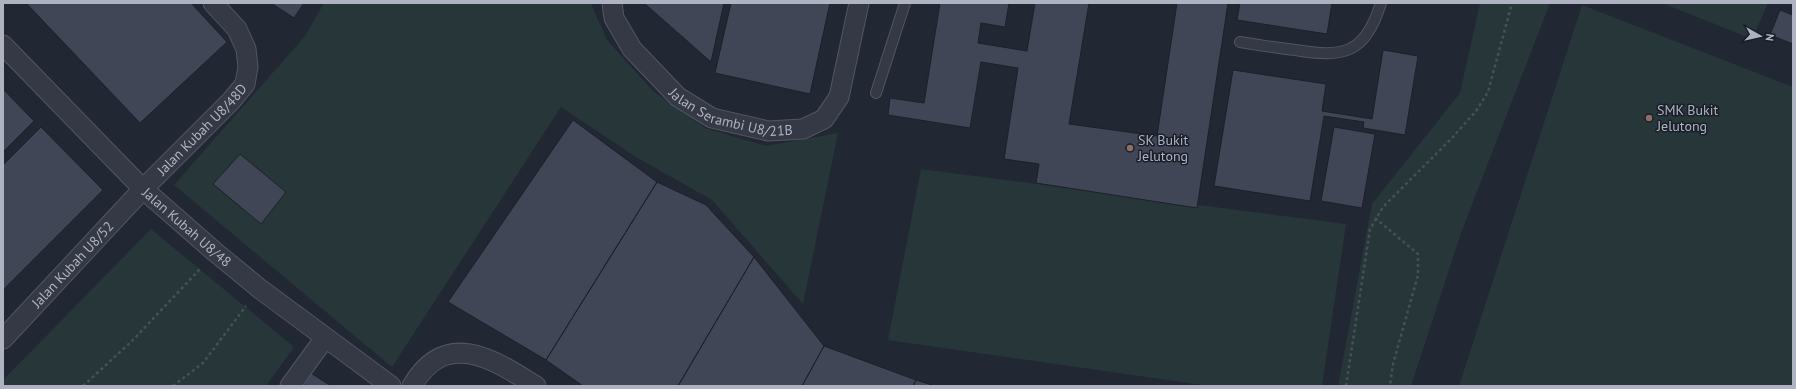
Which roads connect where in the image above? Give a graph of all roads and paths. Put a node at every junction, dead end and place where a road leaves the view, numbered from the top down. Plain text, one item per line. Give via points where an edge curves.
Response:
1 (213, 3) edge
2 (612, 3) edge
3 (859, 3) edge
4 (905, 3) edge
5 (1381, 3) edge
6 (1512, 3) edge
7 (1240, 42) dead end
8 (3, 45) edge
9 (876, 93) dead end
10 (143, 189) junction
11 (1375, 218) junction
12 (215, 252) junction
13 (260, 289) junction
14 (325, 338) junction
15 (3, 339) edge
16 (82, 386) edge
17 (173, 386) edge
18 (290, 386) edge
19 (391, 386) edge
20 (412, 386) edge
21 (536, 386) edge
22 (1346, 386) edge
23 (1390, 386) edge

1 - 10 street, Jalan Kubah U8/48D via 237,29 246,49 248,67 245,84
2 - 3 street, Jalan Serambi U8/21B via 614,18 632,49 678,97 712,118 768,131 803,129 824,119 839,97
4 - 9 lane
5 - 7 lane via 1368,34 1359,44 1347,51 1331,55 1317,54
6 - 11 path via 1488,92 1476,111 1383,206
8 - 10 street, Jalan Kubah U8/48
10 - 12 street, Jalan Kubah U8/48
10 - 15 street, Jalan Kubah U8/52
11 - 22 path via 1370,229
11 - 23 path via 1418,254 1418,275
12 - 13 street, Jalan Kubah U8/48
12 - 16 path via 132,341
13 - 14 street, Jalan Kubah U8/48
13 - 17 path via 203,363
14 - 18 street
14 - 19 street, Jalan Kubah U8/48
20 - 21 street via 432,363 450,353 470,353 509,369

